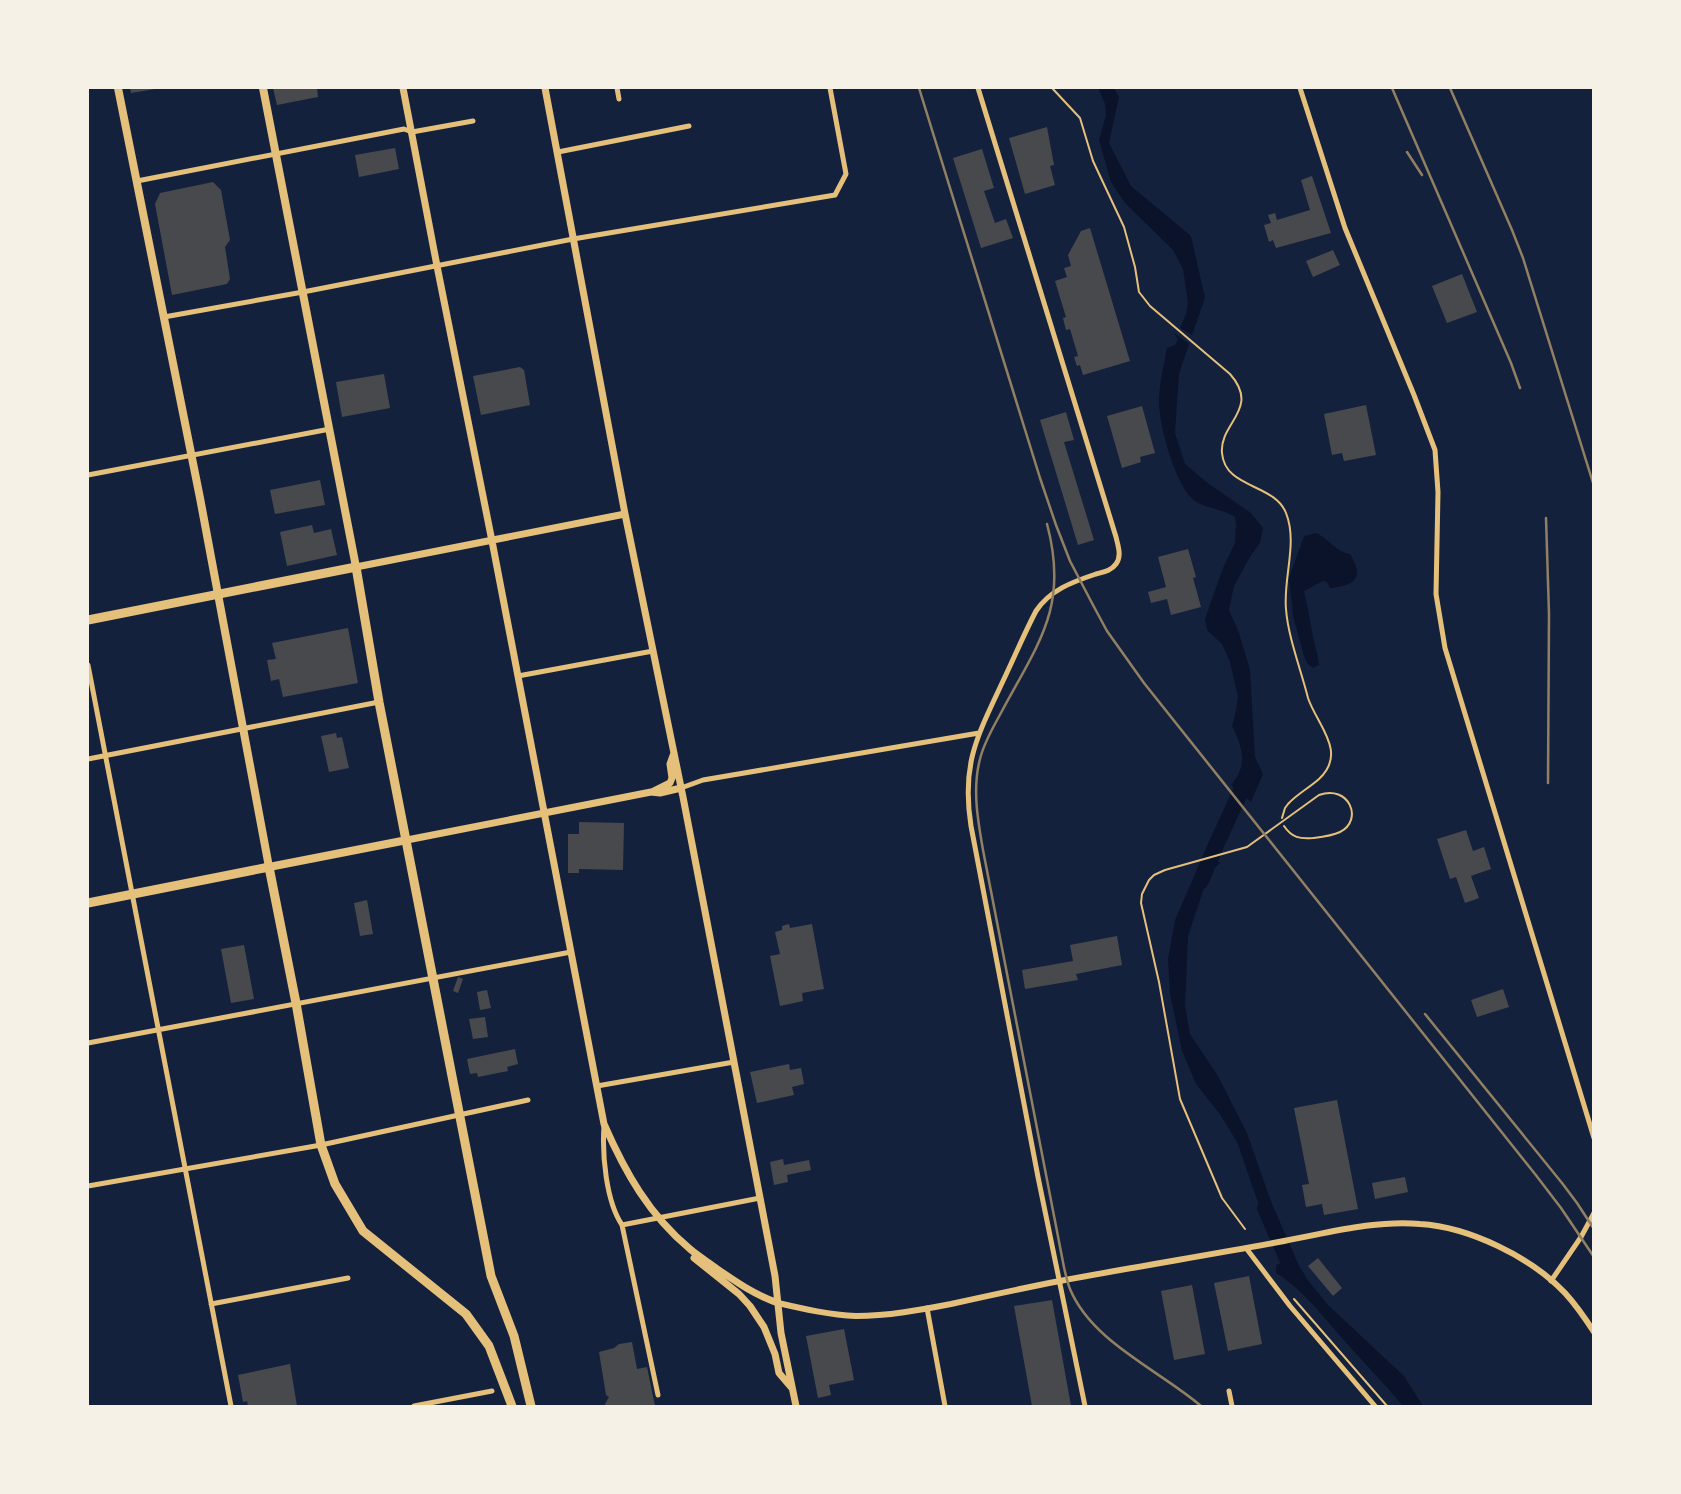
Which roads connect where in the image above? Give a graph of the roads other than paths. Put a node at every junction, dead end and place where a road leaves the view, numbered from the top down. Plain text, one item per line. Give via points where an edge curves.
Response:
1 (118, 88) edge
2 (263, 88) edge
3 (403, 88) edge
4 (545, 88) edge
5 (617, 88) edge
6 (830, 88) edge
7 (978, 88) edge
8 (1300, 88) edge
9 (620, 99) dead end
10 (473, 121) dead end
11 (689, 126) dead end
12 (412, 132) junction
13 (558, 152) junction
14 (276, 153) junction
15 (137, 181) junction
16 (573, 239) junction
17 (437, 267) junction
18 (303, 292) junction
19 (164, 317) junction
20 (330, 429) junction
21 (191, 455) junction
22 (88, 475) edge
23 (625, 514) junction
24 (492, 541) junction
25 (356, 567) junction
26 (218, 594) junction
27 (88, 620) edge
28 (653, 651) junction
29 (88, 665) edge
30 (518, 677) junction
31 (379, 702) junction
32 (243, 728) junction
33 (979, 733) junction
34 (674, 753) junction
35 (105, 755) junction
36 (88, 759) edge
37 (681, 788) junction
38 (651, 792) junction
39 (545, 813) junction
40 (407, 840) junction
41 (270, 867) junction
42 (132, 895) junction
43 (88, 903) edge
44 (571, 952) junction
45 (434, 978) junction
46 (296, 1003) junction
47 (158, 1029) junction
48 (88, 1043) edge
49 (734, 1062) junction
50 (597, 1086) junction
51 (528, 1100) dead end
52 (460, 1114) junction
53 (604, 1124) junction
54 (1594, 1139) edge
55 (321, 1145) junction
56 (185, 1168) junction
57 (88, 1186) edge
58 (760, 1198) junction
59 (1594, 1213) edge
60 (659, 1218) junction
61 (622, 1225) junction
62 (1246, 1248) junction
63 (348, 1278) dead end
64 (1552, 1281) junction
65 (1059, 1282) junction
66 (778, 1303) junction
67 (211, 1304) junction
68 (927, 1308) junction
69 (1594, 1332) edge
70 (792, 1388) junction
71 (492, 1391) dead end
72 (1229, 1391) dead end
73 (659, 1395) dead end
74 (231, 1406) edge
75 (414, 1406) edge
76 (512, 1406) edge
77 (531, 1406) edge
78 (796, 1406) edge
79 (945, 1406) edge
80 (1085, 1406) edge
81 (1232, 1406) edge
82 (1375, 1406) edge

1 - 15 main road
2 - 14 main road
3 - 12 main road
4 - 13 main road
5 - 9 street
6 - 16 street via 846,174 835,195
7 - 33 street via 1119,551 1112,568 1061,588 1040,604
8 - 54 street via 1345,228 1435,450 1436,594 1445,648
10 - 12 street
11 - 13 street
12 - 14 street
12 - 17 main road
13 - 16 main road
14 - 15 street
14 - 18 main road
15 - 19 main road
16 - 17 street
16 - 23 main road
17 - 18 street
17 - 24 main road
18 - 19 street
18 - 20 main road
19 - 21 main road
20 - 21 street
20 - 25 main road
21 - 22 street
21 - 26 main road
23 - 24 main road
23 - 28 main road
24 - 25 main road
24 - 30 main road
25 - 26 highway
25 - 31 highway
26 - 27 highway
26 - 32 main road
28 - 30 street
28 - 34 main road
29 - 35 street
30 - 39 main road
31 - 32 street
31 - 40 highway
32 - 35 street
32 - 41 main road
33 - 37 street via 702,780
33 - 65 street via 967,800
34 - 37 main road
34 - 38 main road via 670,783
35 - 36 street
35 - 42 street
37 - 38 main road
37 - 49 main road
38 - 39 main road
39 - 40 main road
39 - 44 main road
40 - 41 main road
40 - 45 highway
41 - 42 highway
41 - 46 highway
42 - 43 highway
42 - 47 street
44 - 45 street
44 - 50 main road
45 - 46 street
45 - 52 highway
46 - 47 street
46 - 55 highway
47 - 48 street
47 - 56 street
49 - 50 street
49 - 58 main road
50 - 53 main road
51 - 52 street
52 - 55 street
52 - 77 highway via 491,1276 514,1336
53 - 60 main road via 620,1161
53 - 61 street via 603,1151 614,1213
55 - 56 street
55 - 76 highway via 335,1184 363,1231 466,1314 489,1346
56 - 57 street
56 - 67 street
58 - 60 street
58 - 66 main road
59 - 64 street
60 - 61 street
60 - 66 main road via 700,1257 745,1288
60 - 70 main road via 686,1251 750,1306 764,1327 779,1373
61 - 73 street
62 - 64 street via 1382,1224 1422,1224 1487,1241
62 - 65 street
62 - 82 street
63 - 67 street
64 - 69 street
65 - 68 street
65 - 80 street
66 - 68 street via 856,1316
66 - 70 main road
67 - 74 street
68 - 79 street
70 - 78 main road
71 - 75 street
72 - 81 street

